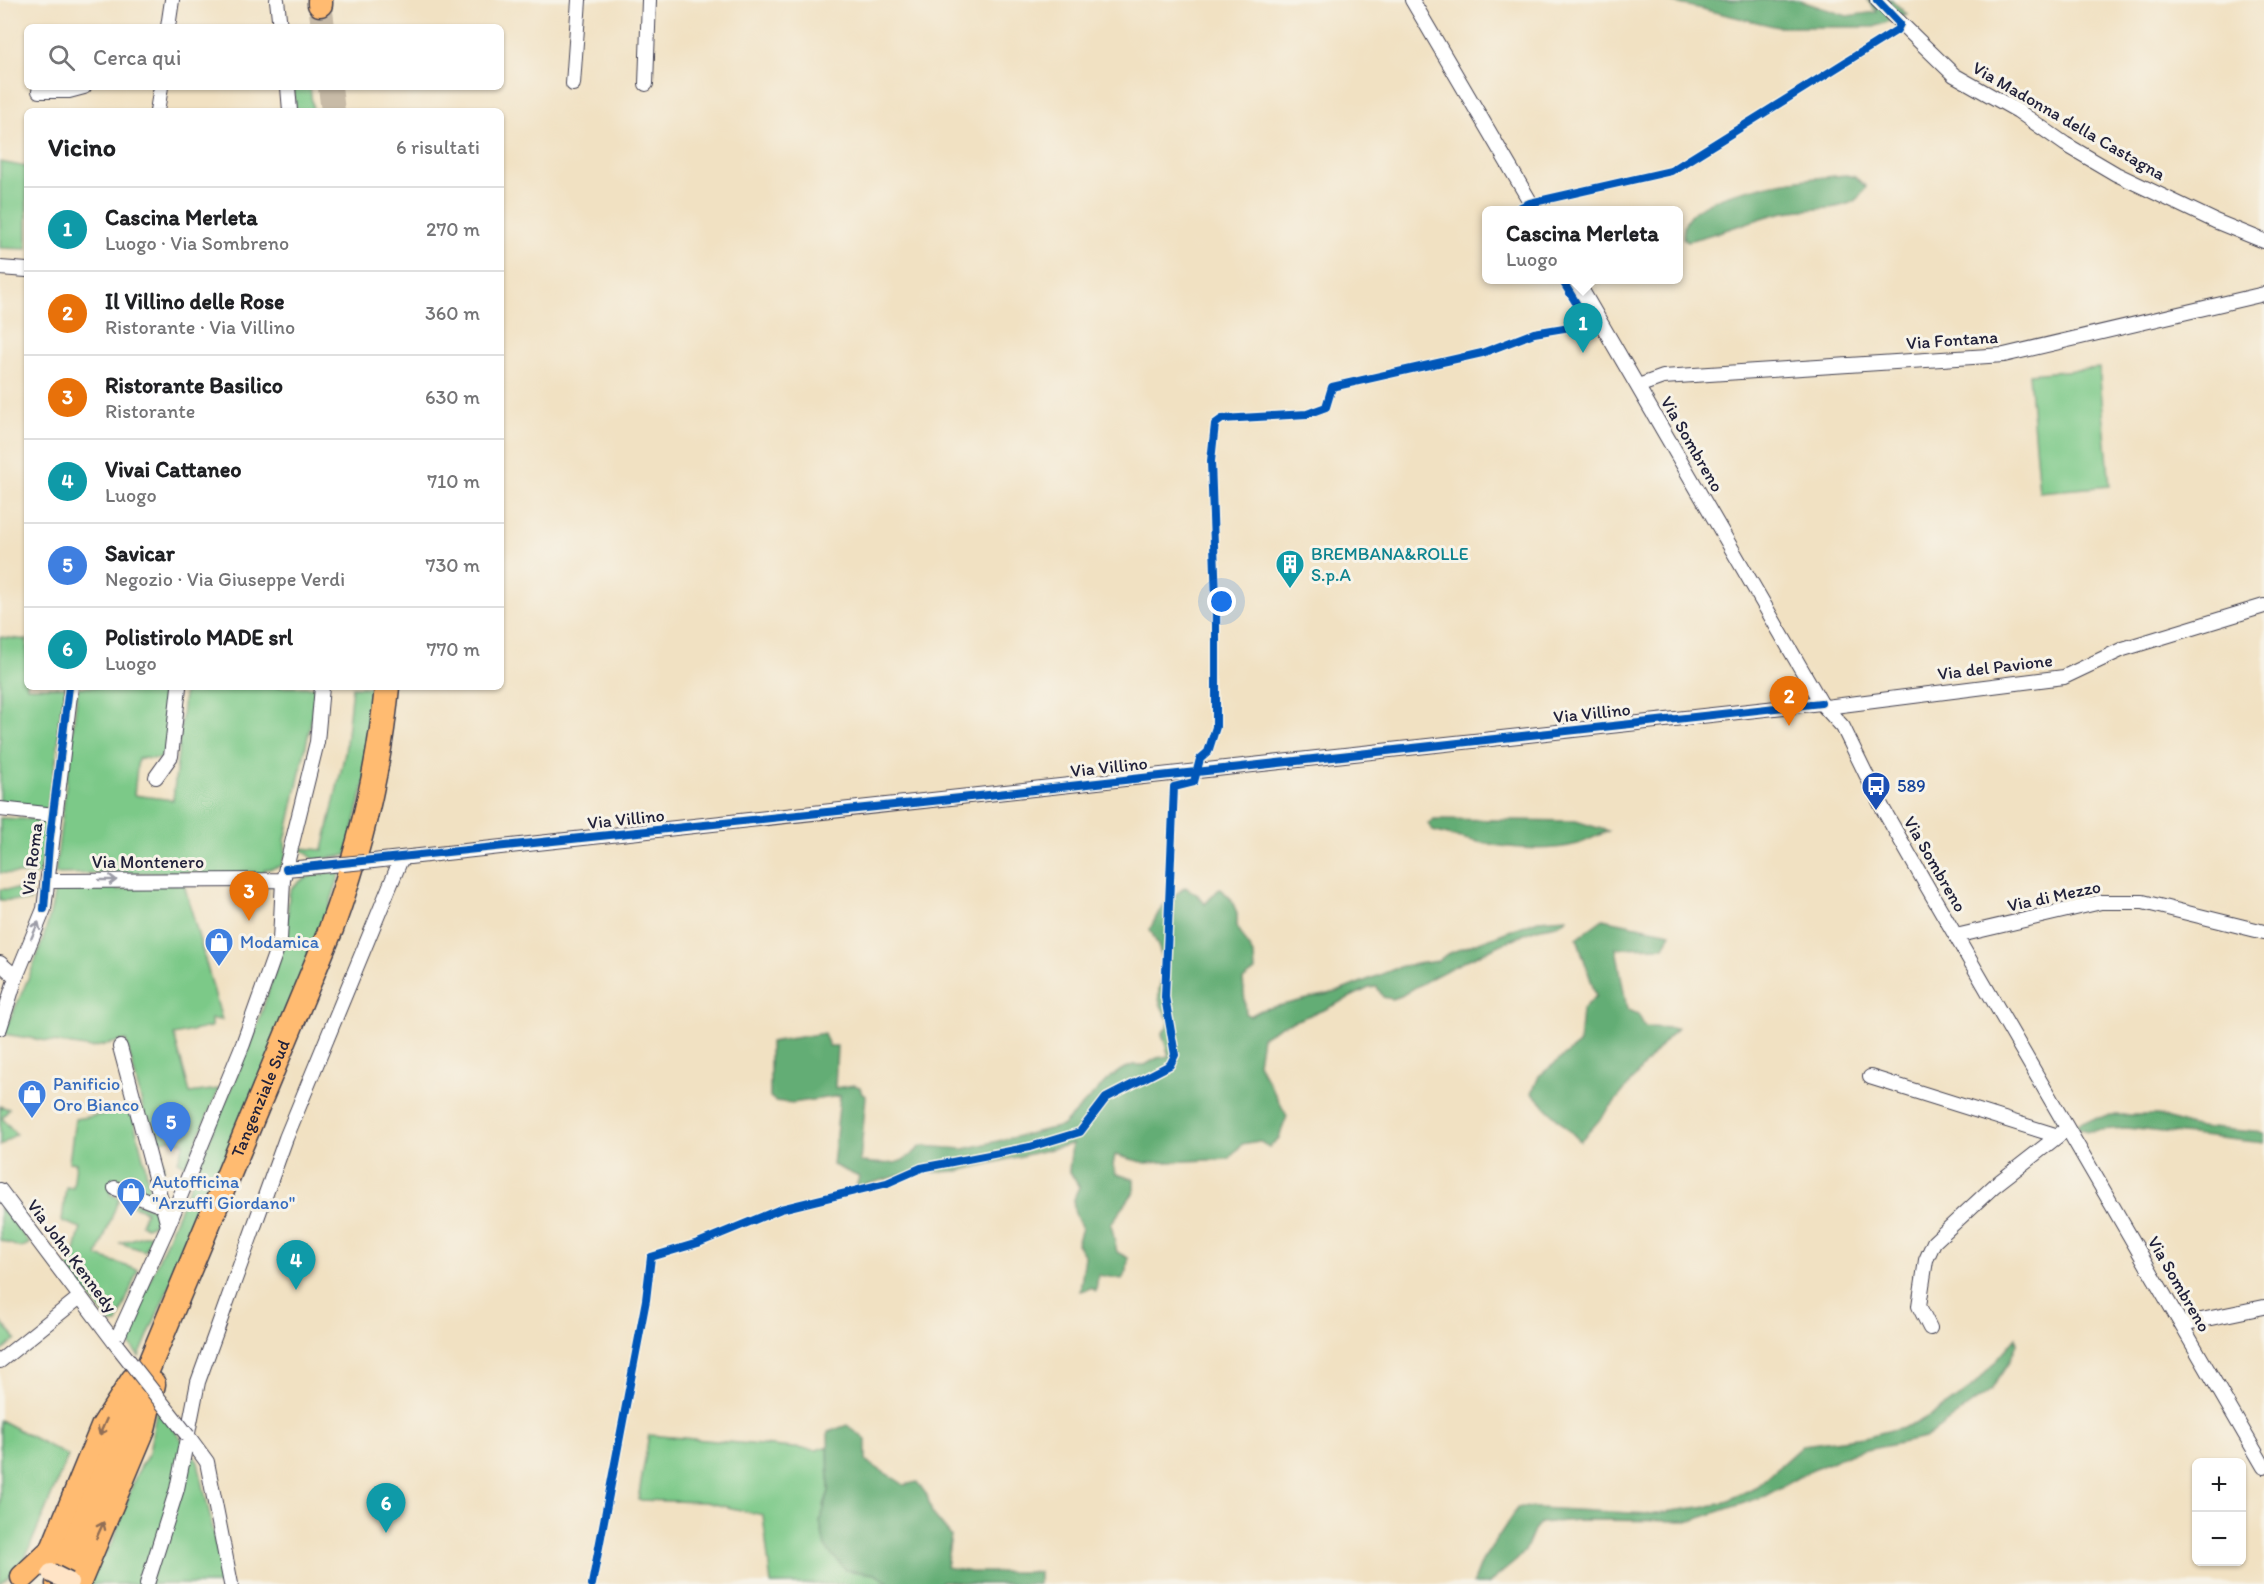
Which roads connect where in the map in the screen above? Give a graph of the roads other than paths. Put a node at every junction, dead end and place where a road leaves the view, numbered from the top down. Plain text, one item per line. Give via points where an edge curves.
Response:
1 (172, 0) edge
2 (277, 0) edge
3 (579, 0) edge
4 (649, 0) edge
5 (1412, 0) edge
6 (1877, 0) edge
7 (168, 24) edge
8 (280, 24) edge
9 (573, 84) dead end
10 (646, 84) dead end
11 (73, 90) edge
12 (160, 90) edge
13 (288, 90) edge
14 (39, 91) dead end
15 (158, 108) edge
16 (290, 108) edge
17 (1533, 206) edge
18 (2264, 241) edge
19 (0, 268) edge
20 (24, 270) edge
21 (1579, 284) edge
22 (2264, 294) edge
23 (1638, 386) junction
24 (2264, 606) edge
25 (71, 690) edge
26 (179, 690) edge
27 (322, 690) edge
28 (387, 690) edge
29 (1824, 705) junction
30 (156, 777) dead end
31 (0, 809) edge
32 (55, 816) junction
33 (401, 859) junction
34 (285, 874) junction
35 (49, 881) junction
36 (2264, 932) edge
37 (1956, 936) junction
38 (0, 963) edge
39 (16, 977) junction
40 (0, 1028) edge
41 (120, 1047) dead end
42 (1870, 1077) dead end
43 (2062, 1133) junction
44 (115, 1188) dead end
45 (0, 1190) edge
46 (162, 1206) junction
47 (168, 1226) junction
48 (80, 1297) junction
49 (2264, 1307) edge
50 (2182, 1324) junction
51 (1930, 1328) dead end
52 (115, 1343) junction
53 (0, 1361) edge
54 (150, 1366) junction
55 (188, 1436) junction
56 (2264, 1467) edge
57 (23, 1577) dead end
58 (64, 1578) edge
59 (147, 1584) edge
60 (231, 1584) edge

1 - 7 street
2 - 8 street
3 - 9 street
4 - 10 street
5 - 17 street
6 - 18 street, Via Madonna della Castagna via 1954,75 2116,174
11 - 14 street
12 - 15 street
13 - 16 street
19 - 20 street
21 - 23 street, Via Sombreno
22 - 23 street, Via Fontana via 2004,355 1663,377
23 - 29 street, Via Sombreno
24 - 29 street, Via del Pavione via 2135,645 2064,677
25 - 32 street, Via Roma
26 - 30 street via 171,756
27 - 34 street via 317,742
28 - 54 highway, Tangenziale Sud via 375,776 350,877
29 - 33 street, Via Villino
29 - 37 street, Via Sombreno via 1843,727
31 - 32 street
32 - 35 street, Via Roma
33 - 34 street, Via Villino, bridge
33 - 55 street via 286,1138 198,1382
35 -> 34 street, Via Montenero
34 - 47 street via 280,940 243,1044
39 -> 35 street, Via Roma via 44,909
36 - 37 street, Via di Mezzo via 2143,902 2101,902
37 - 43 street, Via Sombreno
38 - 39 street
39 - 40 street, Via Roma
41 - 46 street
42 - 43 street
43 - 50 street, Via Sombreno
43 - 51 street via 1994,1186 1934,1242 1926,1260 1919,1306
44 - 46 street
45 - 48 street, Via John Kennedy
46 - 47 street
47 - 52 street
48 - 52 street, Via John Kennedy
48 - 53 street
49 - 50 street
50 - 56 street, Via Sombreno
52 - 55 street, Via John Kennedy, bridge
54 -> 57 highway via 140,1369 110,1412 53,1549
54 - 58 highway via 156,1376 143,1429
55 - 59 street via 177,1489
55 - 60 street, Via John Kennedy via 207,1462

